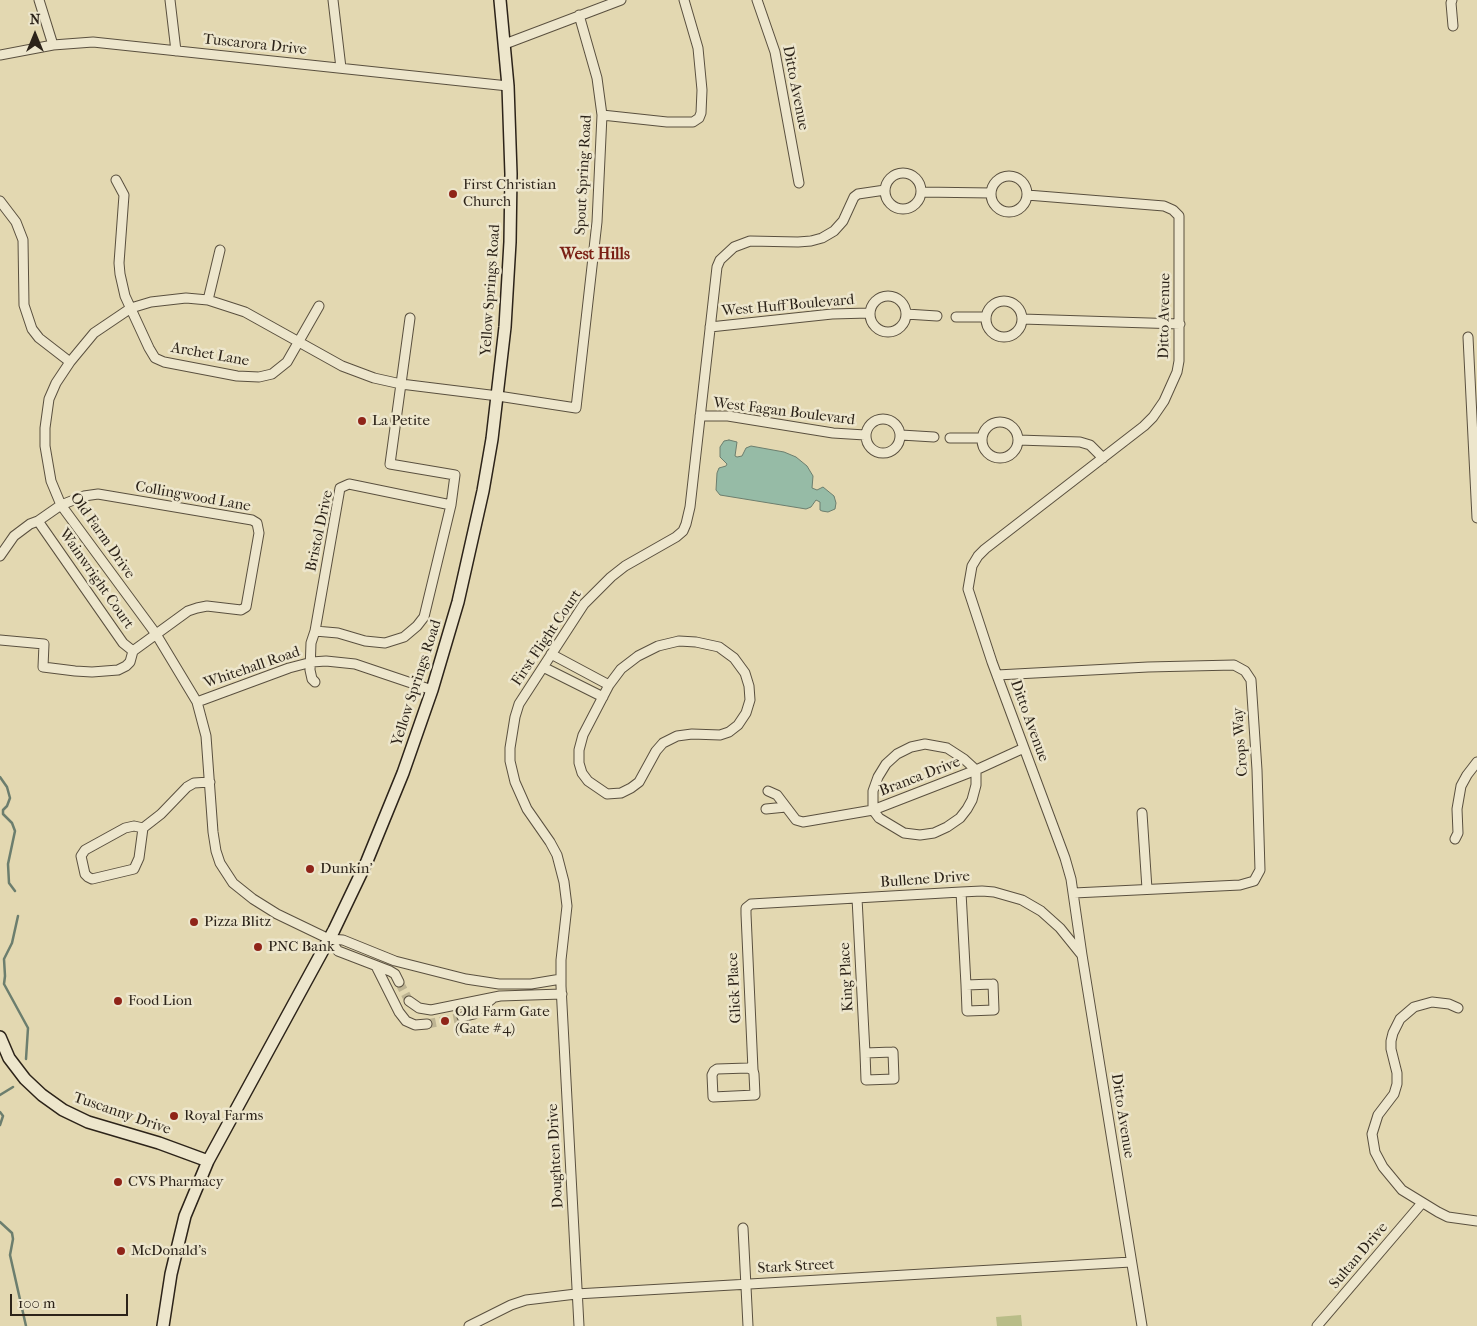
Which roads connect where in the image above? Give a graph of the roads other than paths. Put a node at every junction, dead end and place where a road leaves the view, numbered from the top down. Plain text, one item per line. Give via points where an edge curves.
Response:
1 (39, 0) edge
2 (170, 0) edge
3 (334, 0) edge
4 (500, 0) edge
5 (622, 0) edge
6 (684, 0) edge
7 (758, 0) edge
8 (1452, 0) edge
9 (579, 15) junction
10 (1453, 26) dead end
11 (505, 44) junction
12 (53, 45) junction
13 (176, 50) junction
14 (0, 55) edge
15 (341, 68) junction
16 (508, 86) junction
17 (602, 115) junction
18 (116, 180) dead end
19 (799, 184) dead end
20 (885, 190) junction
21 (921, 192) junction
22 (991, 193) junction
23 (1027, 195) junction
24 (0, 202) edge
25 (220, 250) dead end
26 (208, 300) junction
27 (319, 306) dead end
28 (131, 308) junction
29 (870, 313) junction
30 (906, 314) junction
31 (937, 316) dead end
32 (956, 316) dead end
33 (986, 317) junction
34 (410, 318) dead end
35 (1022, 319) junction
36 (1180, 324) junction
37 (710, 327) junction
38 (1468, 337) dead end
39 (299, 341) junction
40 (70, 362) junction
41 (401, 384) junction
42 (498, 396) junction
43 (1474, 405) edge
44 (700, 416) junction
45 (865, 435) junction
46 (901, 435) junction
47 (934, 437) dead end
48 (950, 438) dead end
49 (982, 438) junction
50 (1018, 440) junction
51 (1103, 458) junction
52 (61, 505) junction
53 (451, 505) junction
54 (1477, 518) edge
55 (38, 521) junction
56 (0, 556) edge
57 (315, 630) junction
58 (156, 634) junction
59 (0, 640) edge
60 (133, 651) junction
61 (551, 654) junction
62 (312, 662) junction
63 (543, 667) junction
64 (997, 675) junction
65 (316, 685) dead end
66 (609, 685) junction
67 (432, 690) junction
68 (603, 697) junction
69 (197, 702) junction
70 (1024, 748) junction
71 (1477, 762) edge
72 (976, 770) junction
73 (210, 782) junction
74 (768, 791) dead end
75 (786, 807) junction
76 (766, 809) dead end
77 (873, 810) junction
78 (1142, 814) dead end
79 (143, 828) junction
80 (1455, 839) dead end
81 (1147, 889) junction
82 (961, 892) junction
83 (1074, 893) junction
84 (857, 898) junction
85 (748, 906) joint
86 (1077, 919) junction
87 (1060, 928) junction
88 (329, 940) junction
89 (1082, 955) junction
90 (376, 966) junction
91 (399, 982) tunnel mouth
92 (966, 985) dead end
93 (561, 986) junction
94 (494, 998) junction
95 (408, 1001) tunnel mouth
96 (1458, 1008) dead end
97 (462, 1017) tunnel mouth
98 (427, 1024) tunnel mouth
99 (0, 1037) edge
100 (865, 1053) dead end
101 (753, 1070) junction
102 (208, 1161) junction
103 (1422, 1203) junction
104 (1477, 1222) edge
105 (743, 1228) dead end
106 (1131, 1262) junction
107 (746, 1284) junction
108 (576, 1294) junction
109 (163, 1326) edge
110 (469, 1326) edge
111 (579, 1326) edge
112 (748, 1326) edge
113 (1142, 1326) edge
114 (1317, 1326) edge

1 - 12 street
2 - 13 street
3 - 15 street
4 - 11 main road, Yellow Springs Road
5 - 9 street
6 - 17 street via 698,48 702,90 699,118 693,122 667,122
7 - 19 street, Ditto Avenue via 775,52
8 - 10 street
9 - 11 street
9 - 17 street, Spout Spring Road via 597,78
11 - 16 main road, Yellow Springs Road
12 - 13 street, Tuscarora Drive via 93,42
12 - 14 street, Tuscarora Drive
13 - 15 street, Tuscarora Drive
15 - 16 street, Tuscarora Drive
16 - 42 main road, Yellow Springs Road via 511,216
17 - 42 street, Spout Spring Road via 597,222 576,408
18 - 28 street, Archet Lane via 124,196 120,274
20 - 21 street via 890,178 904,173 916,179
20 - 21 street via 889,203 902,209 915,205
20 - 37 street, First Flight Court via 854,197 843,221 829,235 811,241 750,241 727,252 717,267
21 - 22 street
22 - 23 street via 997,181 1010,176 1023,182
22 - 23 street via 996,206 1008,212 1021,208
23 - 36 street, Ditto Avenue via 1164,206 1176,212
24 - 40 street via 16,222 23,240 24,305 32,329
25 - 26 street
26 - 28 street, Old Farm Drive via 168,299
26 - 39 street, Old Farm Drive via 246,312
27 - 39 street, Archet Lane
28 - 39 street, Archet Lane via 155,358 164,362 259,377 272,374 283,366
28 - 40 street, Old Farm Drive via 94,333
29 - 30 street, West Huff Boulevard via 872,304 888,296 903,305
29 - 30 street, West Huff Boulevard via 874,326 887,332 900,327
29 - 37 street, West Huff Boulevard
30 - 31 street
32 - 33 street
33 - 35 street via 992,306 1005,301 1017,307
33 - 35 street via 994,334 1006,337 1018,331
34 - 41 street
35 - 36 street
36 - 51 street, Ditto Avenue via 1177,372 1164,401 1144,426
37 - 44 street, First Flight Court
38 - 43 street
39 - 41 street, Old Farm Drive via 359,373
40 - 52 street, Old Farm Drive via 56,383 45,428 49,474
41 - 42 street, Old Farm Drive
41 - 53 street via 390,464 455,475
42 - 67 main road, Yellow Springs Road via 472,545
43 - 54 street
44 - 45 street, West Fagan Boulevard via 728,416
44 - 61 street, First Flight Court via 690,507 682,531 611,577 584,604
45 - 46 street via 874,420 883,418 898,426
45 - 46 street via 870,448 883,453 896,448
46 - 47 street
48 - 49 street
49 - 50 street via 992,423 1001,421 1010,424
49 - 50 street via 984,448 999,458 1009,456 1016,449
50 - 51 street via 1080,442 1090,445
51 - 64 street, Ditto Avenue via 985,549 972,566 968,589
52 - 55 street, Wainwright Court
52 - 58 street, Old Farm Drive
52 - 58 street, Collingwood Lane via 98,494 257,523 259,533 246,607 240,610 197,608
53 - 57 street via 424,617 417,626 404,637 385,643
53 - 57 street, Bristol Drive via 349,484 340,488
55 - 56 street, Wainwright Court via 14,536
55 - 60 street, Wainwright Court via 123,643
57 - 62 street, Bristol Drive via 311,643
58 - 60 street, Wainwright Court
58 - 69 street, Old Farm Drive
59 - 60 street, Wainwright Court via 44,644 43,667 75,671 118,670 130,662
61 - 63 street, First Flight Court
61 - 66 street
62 - 65 street, Bristol Drive via 310,670
62 - 67 street, Whitehall Road via 355,664
62 - 69 street, Whitehall Road via 272,673
63 - 68 street
63 - 93 street, First Flight Court via 514,717 510,761 518,792 550,842 564,882 567,906
64 - 70 street, Ditto Avenue
64 - 81 street, Crops Way via 1226,665 1240,667 1248,674 1257,770 1258,875 1254,881 1240,885
66 - 68 street
66 - 68 street via 638,656 658,646 679,641 696,642 719,647 734,658 745,673 750,700 746,713 729,732 677,736 663,743 639,782 626,790 607,794 588,781 579,763 583,735
67 - 88 main road, Yellow Springs Road via 375,842
69 - 73 street, Old Farm Drive via 206,736
70 - 72 street, Branca Drive
70 - 83 street, Ditto Avenue via 1065,858
71 - 80 street via 1460,791
72 - 77 street, Branca Drive
72 - 77 street, Branca Drive via 976,785 967,809 960,818 934,833 904,833 879,818
72 - 77 street, Branca Drive via 947,748 925,744 911,747 886,764 878,777
73 - 79 street via 186,787
73 - 88 street, Old Farm Drive via 216,851 233,883 277,914
74 - 75 street, Branca Drive via 777,795
75 - 76 street
75 - 77 street, Branca Drive via 796,820 802,822
78 - 81 street
79 - 79 street via 140,858 134,869 92,879 88,877 81,856 85,850 125,828
81 - 83 street, Crops Way
82 - 84 street, Bullene Drive
82 - 87 street, Bullene Drive via 982,891 1022,900
82 - 92 street
83 - 86 street, Ditto Avenue
84 - 85 street, Bullene Drive
84 - 100 street, King Place
85 - 101 street, Glick Place
86 - 87 street
86 - 89 street, Ditto Avenue
87 - 89 street, Bullene Drive
88 - 90 street via 338,951
88 - 93 street via 343,940 395,961 466,979 499,984
88 - 102 main road, Yellow Springs Road
89 - 106 street, Ditto Avenue
90 - 91 street via 395,974
90 - 98 street via 406,1021 415,1025
93 - 94 street
93 - 108 street, Doughten Drive
94 - 95 street via 431,1010 419,1008
94 - 97 street via 474,1014
96 - 103 street via 1440,1002 1423,1004 1400,1019 1391,1041 1397,1084 1394,1094 1378,1115 1372,1134 1375,1152 1383,1167 1402,1190
99 - 102 main road, Tuscanny Drive via 9,1058 26,1079 42,1096 63,1110 88,1122
101 - 101 street, Glick Place via 717,1069 712,1075 713,1097 755,1095
102 - 109 main road, Yellow Springs Road via 185,1216 170,1274
103 - 104 street via 1448,1217
103 - 114 street, Sultan Drive
105 - 107 street
106 - 107 street, Stark Street
106 - 113 street, Ditto Avenue
107 - 108 street, Stark Street
107 - 112 street
108 - 110 street, Stark Street via 526,1300
108 - 111 street, Doughten Drive

